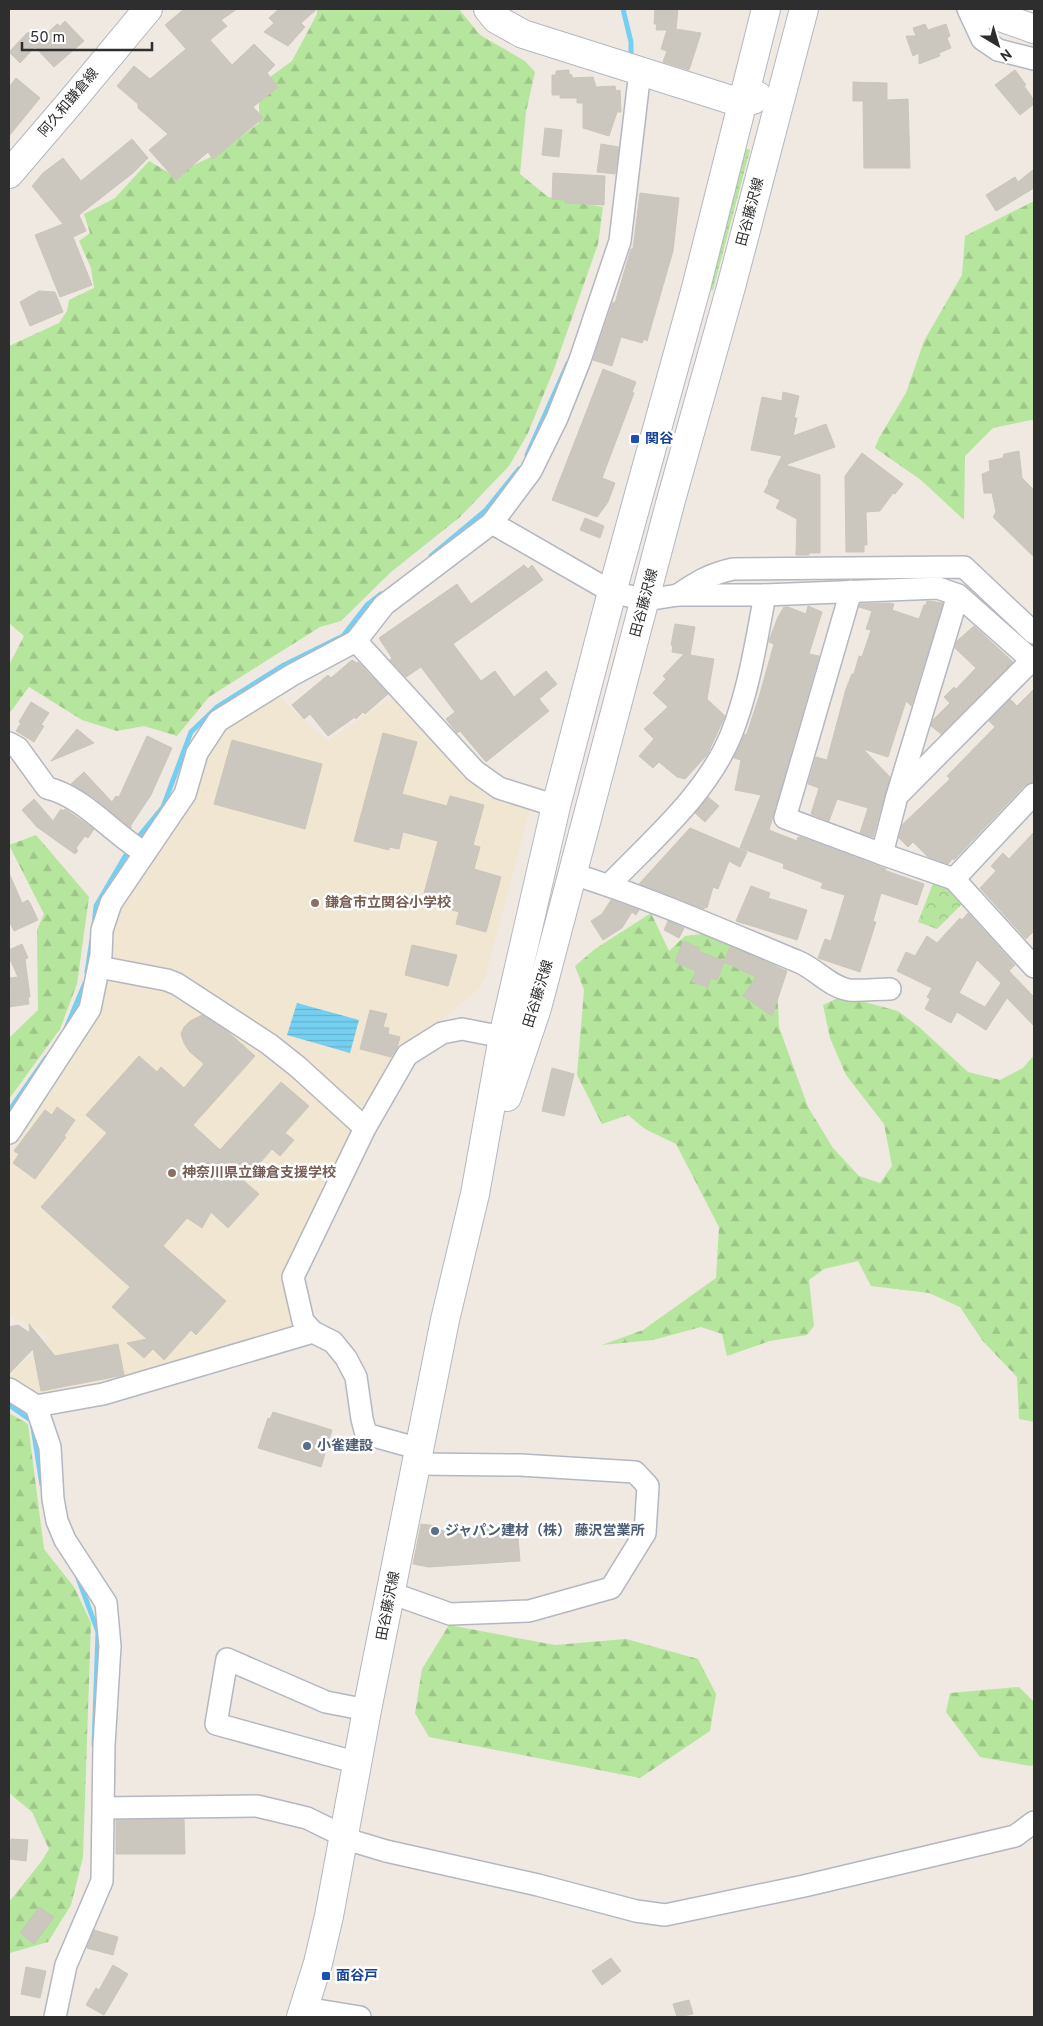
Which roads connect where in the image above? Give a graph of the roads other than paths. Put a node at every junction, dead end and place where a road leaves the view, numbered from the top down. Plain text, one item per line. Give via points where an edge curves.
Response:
1 (148, 9) edge
2 (488, 9) edge
3 (766, 9) edge
4 (804, 9) edge
5 (979, 10) edge
6 (1034, 29) edge
7 (1034, 59) edge
8 (787, 70) junction
9 (640, 71) junction
10 (741, 103) junction
11 (9, 174) edge
12 (492, 523) junction
13 (852, 591) junction
14 (612, 592) junction
15 (678, 595) junction
16 (765, 595) junction
17 (958, 595) junction
18 (646, 600) junction
19 (1034, 632) edge
20 (356, 641) junction
21 (1033, 661) edge
22 (9, 743) edge
23 (1034, 794) edge
24 (897, 796) junction
25 (556, 806) junction
26 (137, 848) junction
27 (882, 854) junction
28 (573, 874) junction
29 (954, 879) junction
30 (609, 885) junction
31 (1032, 958) edge
32 (99, 967) junction
33 (890, 989) dead end
34 (532, 1021) junction
35 (503, 1037) junction
36 (365, 1128) junction
37 (9, 1133) edge
38 (476, 1194) junction
39 (313, 1332) junction
40 (9, 1389) edge
41 (36, 1406) junction
42 (418, 1456) junction
43 (391, 1593) junction
44 (367, 1710) junction
45 (358, 1763) junction
46 (104, 1808) junction
47 (1034, 1822) edge
48 (343, 1836) junction
49 (303, 2013) edge
50 (56, 2017) edge
51 (360, 2017) edge

1 - 11 main road, 阿久和鎌倉線
2 - 9 main road via 496,19 523,34
3 - 10 main road, 田谷藤沢線
4 - 8 main road, 田谷藤沢線
5 - 6 main road
5 - 7 street via 982,39 998,50
8 - 10 main road via 762,94
8 - 18 main road, 田谷藤沢線
9 - 10 main road
9 - 12 street via 620,241 557,418 531,471
10 - 14 main road, 田谷藤沢線 via 696,288
12 - 14 street
12 - 20 street via 384,605
13 - 16 street
13 - 17 street via 938,588
13 - 27 street via 785,818
14 - 18 street
14 - 25 main road, 田谷藤沢線
15 - 16 street
15 - 18 street
15 - 19 street via 714,573 733,569 964,567
16 - 30 street via 746,688 730,736 719,757 688,803
17 - 21 street
17 - 24 street
18 - 28 main road, 田谷藤沢線
20 - 25 street via 475,771 499,788
20 - 26 street via 292,675 218,722 197,753 185,794
21 - 24 street
22 - 26 street via 18,748 48,788 77,802
23 - 29 street
24 - 27 street
25 - 35 main road, 田谷藤沢線
26 - 32 street via 102,930
27 - 29 street
28 - 30 street
28 - 34 main road, 田谷藤沢線
29 - 31 street
30 - 33 street via 807,966 847,990
32 - 36 street via 177,984 269,1044
32 - 37 street via 90,1009
34 - 35 street via 508,1038
34 - 38 main road, 田谷藤沢線
35 - 36 street via 462,1029 442,1032 407,1055
35 - 38 main road, 田谷藤沢線
36 - 39 street via 292,1277 303,1321
38 - 42 main road, 田谷藤沢線 via 445,1320
39 - 41 street via 103,1394
39 - 42 street via 333,1342 356,1377 366,1434
40 - 41 street
41 - 46 street via 50,1447 57,1521 65,1540 106,1603 110,1646
42 - 43 main road, 田谷藤沢線
42 - 43 street via 635,1472 648,1486 645,1533 611,1588 529,1610 450,1614
43 - 44 main road, 田谷藤沢線
44 - 45 main road, 田谷藤沢線
44 - 45 street via 326,1702 227,1659 216,1724
45 - 48 main road, 田谷藤沢線
46 - 48 street via 257,1806 308,1818
46 - 50 street via 102,1881 66,1965
47 - 48 street via 1015,1836 665,1915 386,1852
48 - 49 main road, 田谷藤沢線 via 327,1926
49 - 51 street

